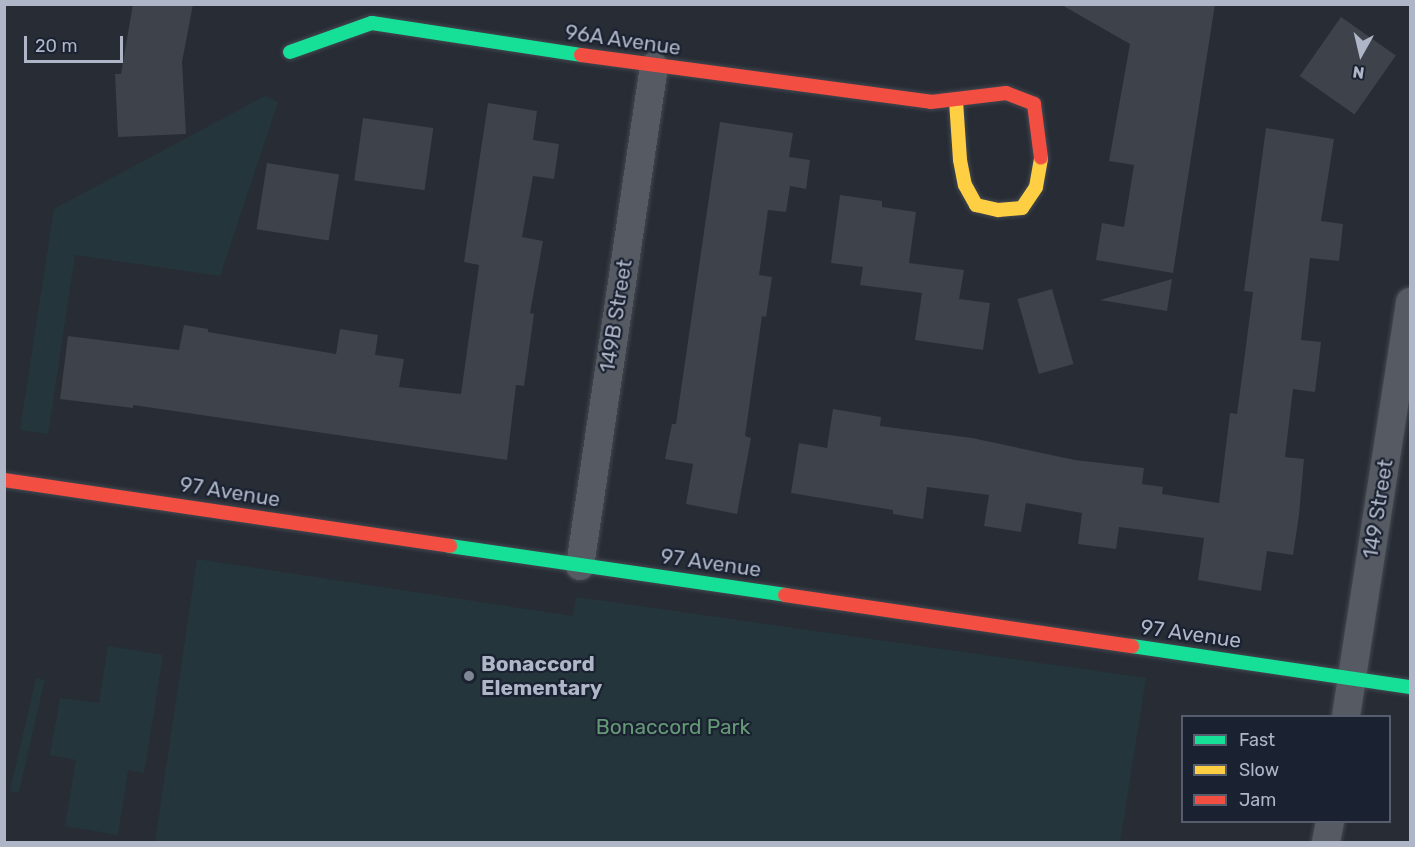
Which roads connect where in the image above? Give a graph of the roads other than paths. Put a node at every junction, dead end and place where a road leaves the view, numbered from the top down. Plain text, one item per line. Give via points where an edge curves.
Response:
1 (290, 52) dead end
2 (654, 66) junction
3 (956, 101) junction
4 (1410, 302) edge
5 (4, 480) edge
6 (580, 566) junction
7 (1352, 679) junction
8 (1410, 687) edge
9 (1347, 715) edge
10 (1330, 823) edge
11 (1326, 843) edge

1 - 2 street, 96A Avenue via 372,23
2 - 3 street, 96A Avenue via 931,102
2 - 6 street, 149B Street
3 - 3 street, 96A Avenue via 982,93 1006,93 1034,104 1042,155 1036,187 1022,208 998,210 976,205 965,185 960,160
4 - 7 street, 149 Street
5 - 6 street, 97 Avenue
6 - 7 street, 97 Avenue
7 - 8 street, 97 Avenue
7 - 9 street, 149 Street
10 - 11 street

